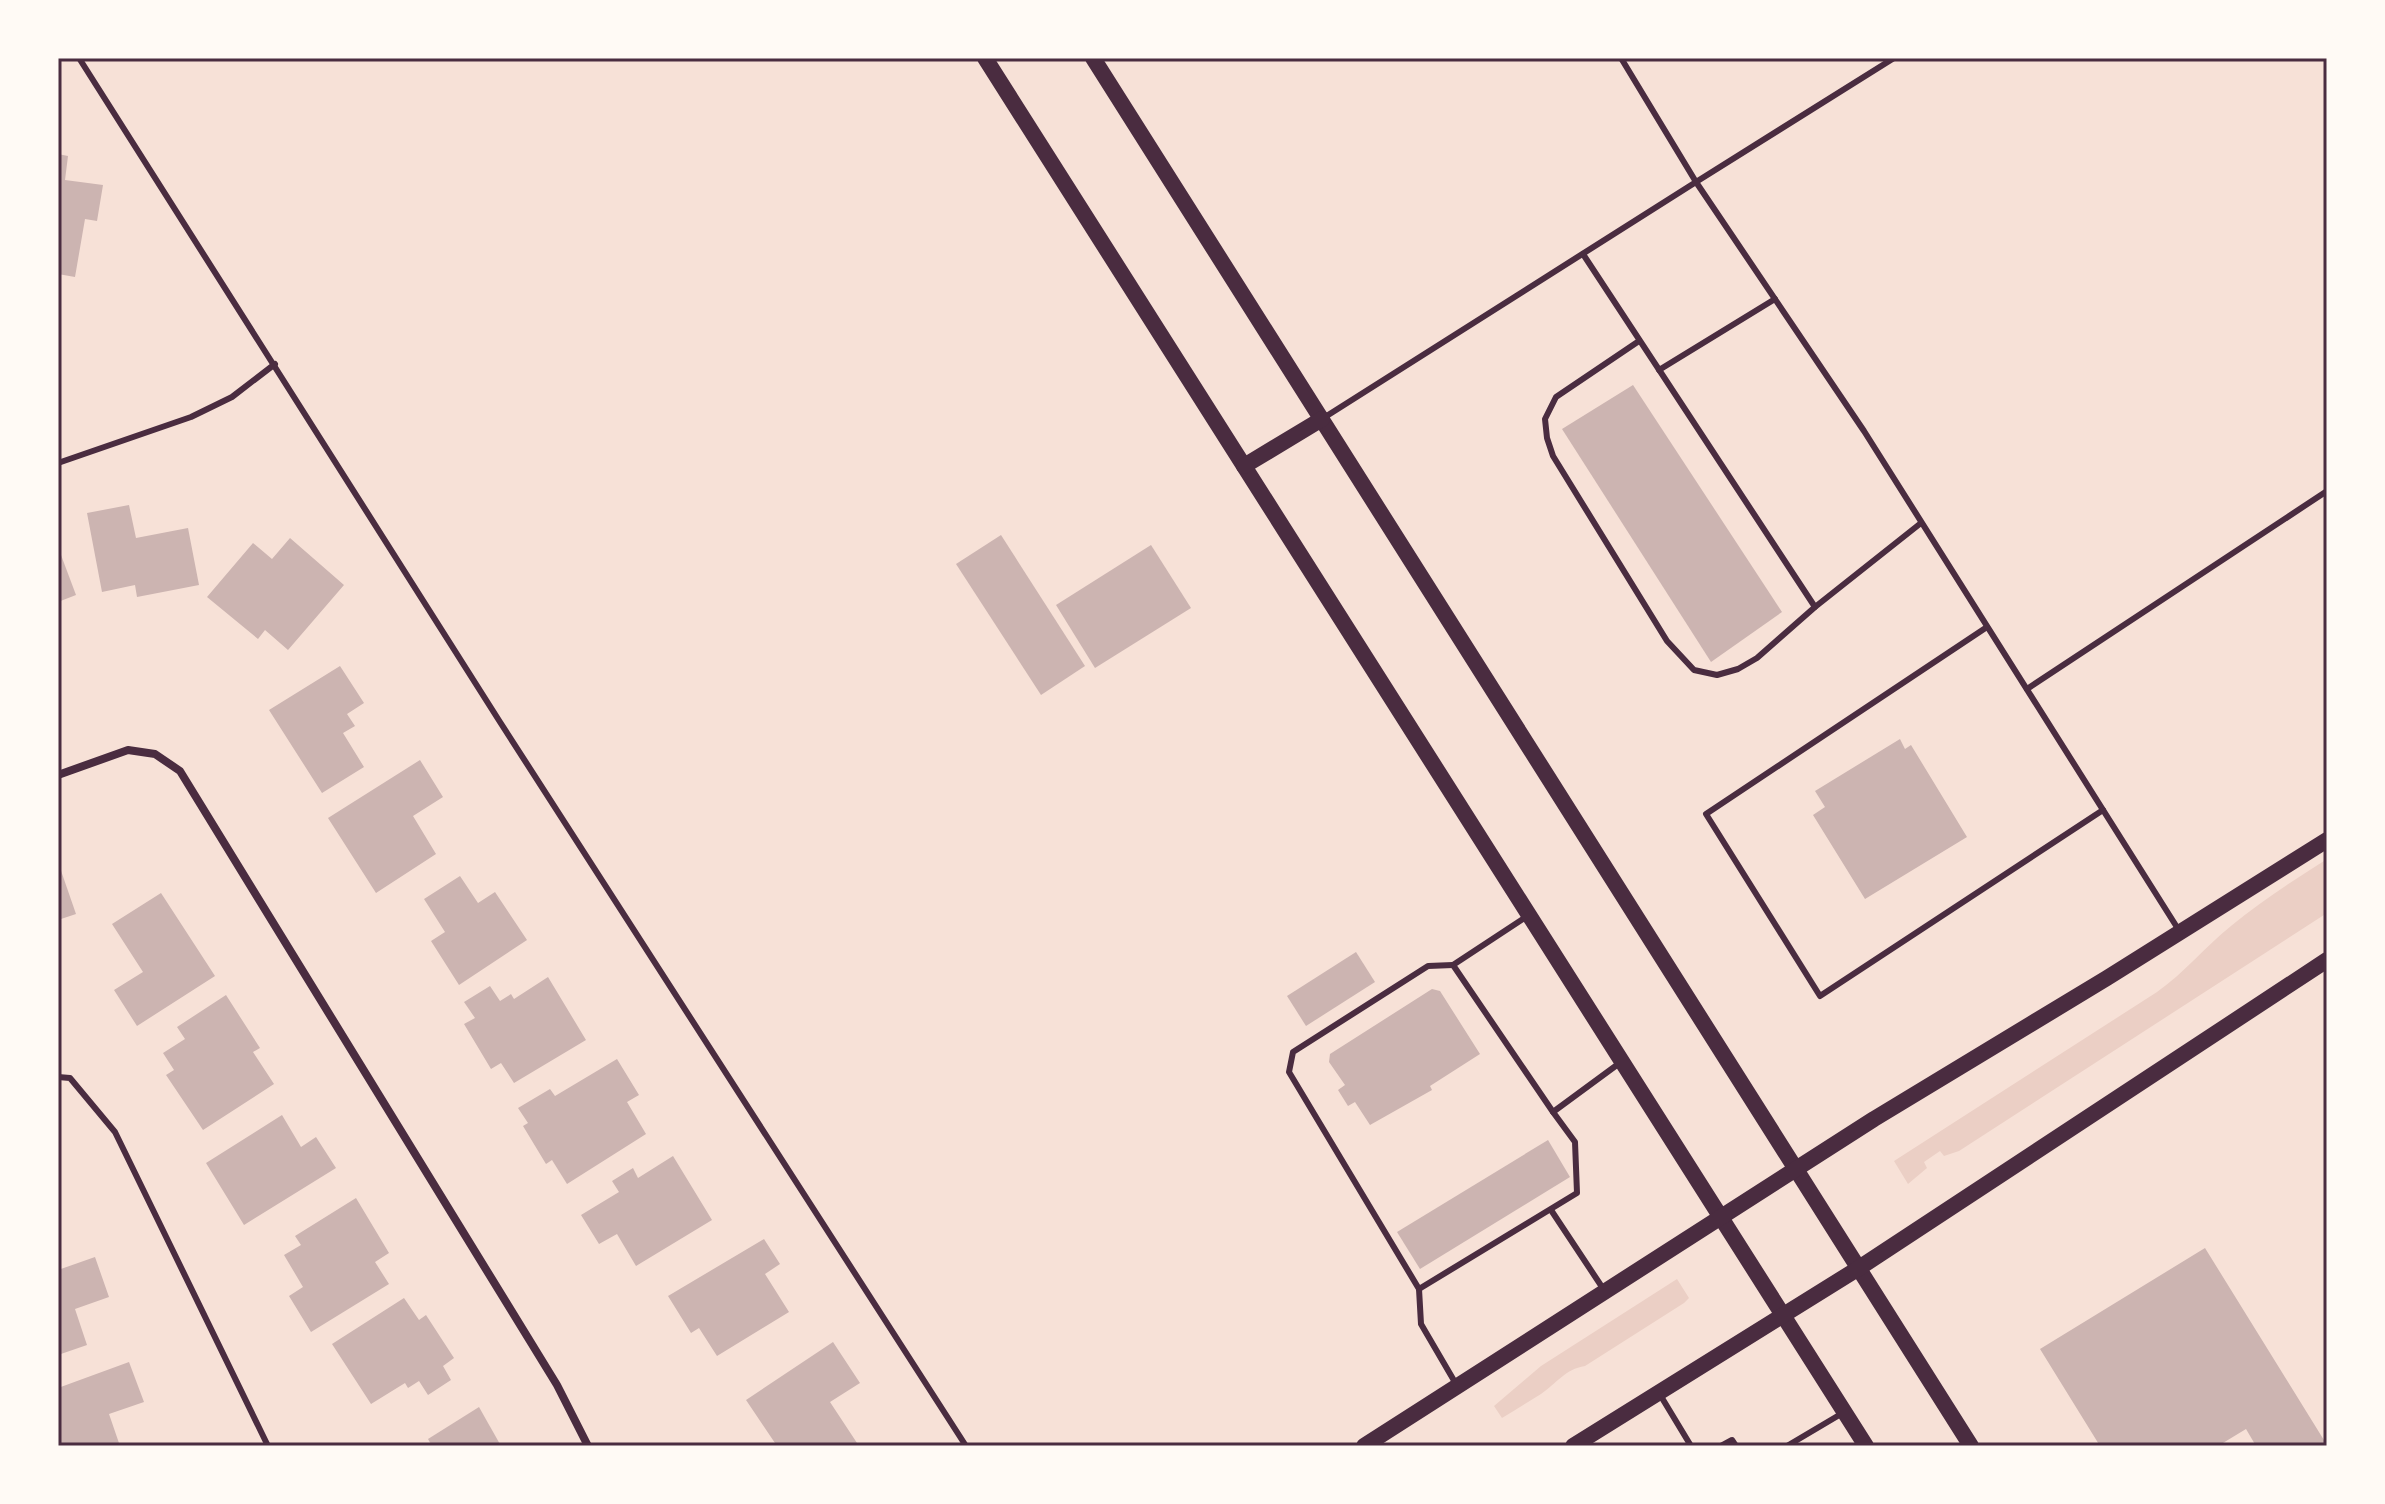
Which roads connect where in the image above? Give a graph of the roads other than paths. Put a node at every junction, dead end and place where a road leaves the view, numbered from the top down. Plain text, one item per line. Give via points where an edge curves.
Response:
1 (79, 58) edge
2 (985, 58) edge
3 (1093, 58) edge
4 (1621, 58) edge
5 (1894, 58) edge
6 (1696, 182) junction
7 (1583, 254) junction
8 (1775, 299) junction
9 (1639, 341) junction
10 (275, 364) junction
11 (1659, 370) junction
12 (1322, 419) junction
13 (58, 463) edge
14 (1244, 466) junction
15 (2327, 491) edge
16 (1921, 523) junction
17 (1815, 607) junction
18 (1987, 627) junction
19 (2027, 689) junction
20 (58, 775) edge
21 (2103, 810) junction
22 (2327, 840) edge
23 (1529, 915) junction
24 (2180, 932) junction
25 (2327, 960) edge
26 (1453, 965) junction
27 (1622, 1062) junction
28 (58, 1077) edge
29 (1553, 1112) junction
30 (1797, 1168) junction
31 (1551, 1210) junction
32 (1721, 1216) junction
33 (1859, 1268) junction
34 (1419, 1289) junction
35 (1605, 1291) junction
36 (1783, 1315) junction
37 (1457, 1386) junction
38 (1659, 1393) junction
39 (1844, 1412) junction
40 (268, 1446) edge
41 (588, 1446) edge
42 (966, 1446) edge
43 (1364, 1446) edge
44 (1573, 1446) edge
45 (1691, 1446) edge
46 (1721, 1446) edge
47 (1736, 1446) edge
48 (1787, 1446) edge
49 (1866, 1446) edge
50 (1971, 1446) edge

1 - 10 lane
2 - 14 main road
3 - 12 main road
4 - 6 lane
5 - 6 lane
6 - 7 lane
6 - 8 lane
7 - 9 lane
7 - 12 lane
8 - 11 lane
8 - 16 lane
9 - 11 lane
9 - 17 lane via 1556,397 1545,419 1553,456 1667,641 1694,670 1717,675 1757,658
10 - 13 lane via 232,397 191,417
10 - 42 lane
11 - 17 lane
12 - 14 main road
12 - 30 main road
14 - 23 main road
15 - 19 lane
16 - 17 lane
16 - 18 lane
18 - 19 lane
18 - 21 lane via 1706,814 1820,996
19 - 21 lane
20 - 41 street via 128,750 155,754 180,771 557,1385
21 - 24 lane
22 - 24 main road
23 - 26 lane
23 - 27 main road
24 - 30 main road
25 - 33 main road
26 - 29 lane
26 - 34 lane via 1428,966 1293,1052 1289,1072
27 - 29 lane
27 - 32 main road
28 - 40 lane via 70,1078 115,1132
29 - 31 lane via 1575,1142 1577,1193
30 - 32 main road
30 - 33 main road
31 - 34 lane
31 - 35 lane
32 - 35 main road
32 - 36 main road
33 - 36 main road
33 - 50 main road
34 - 37 lane via 1421,1324
35 - 37 main road
36 - 38 main road
36 - 39 main road
37 - 43 main road
38 - 44 main road
38 - 45 lane
39 - 48 lane
39 - 49 main road
46 - 47 lane via 1732,1440

